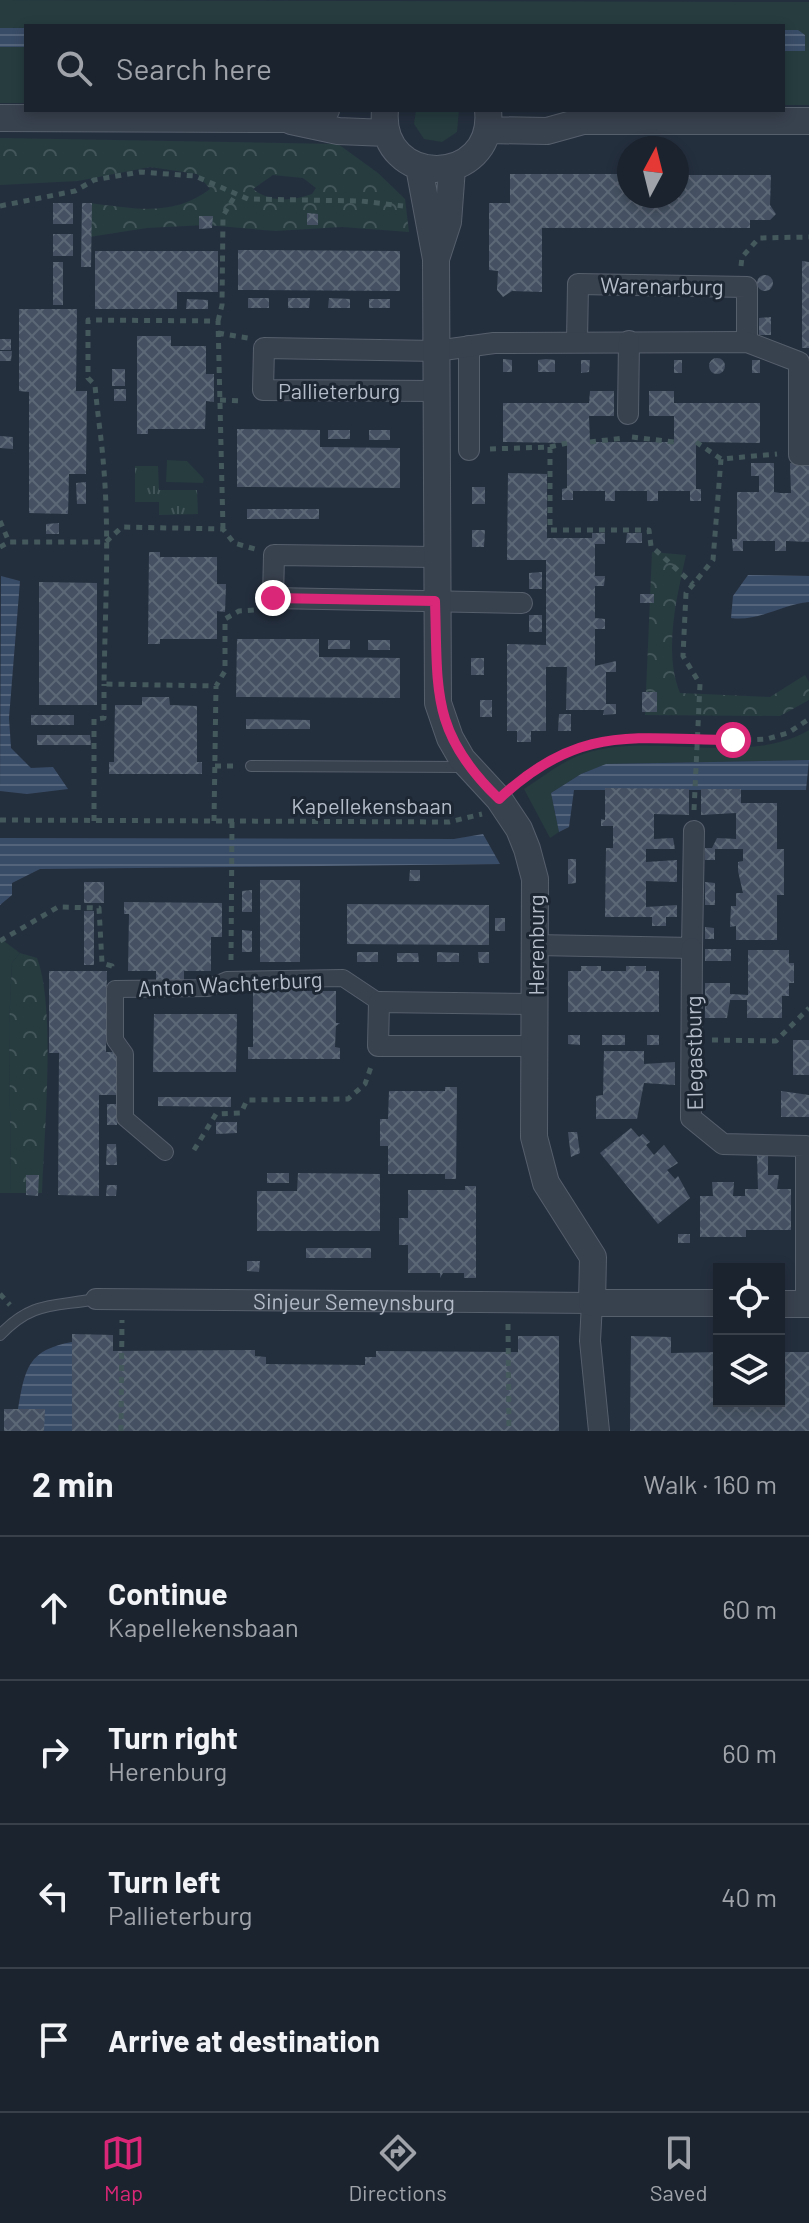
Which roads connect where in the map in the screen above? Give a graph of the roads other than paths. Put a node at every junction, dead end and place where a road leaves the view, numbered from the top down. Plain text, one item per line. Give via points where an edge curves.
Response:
1 (317, 112) edge
2 (558, 112) edge
3 (0, 118) edge
4 (284, 119) junction
5 (488, 120) edge
6 (583, 121) junction
7 (809, 121) edge
8 (386, 122) edge
9 (419, 167) junction
10 (452, 168) junction
11 (436, 259) junction
12 (577, 341) junction
13 (629, 341) junction
14 (747, 342) junction
15 (469, 346) junction
16 (436, 351) junction
17 (436, 391) junction
18 (628, 414) dead end
19 (469, 450) road end
20 (804, 455) edge
21 (436, 557) junction
22 (435, 601) junction
23 (522, 603) dead end
24 (251, 766) dead end
25 (469, 767) junction
26 (694, 831) dead end
27 (536, 945) junction
28 (692, 948) junction
29 (379, 1002) junction
30 (535, 1004) junction
31 (535, 1046) junction
32 (165, 1152) dead end
33 (96, 1299) joint
34 (592, 1303) junction
35 (713, 1303) edge
36 (785, 1304) edge
37 (807, 1304) edge
38 (0, 1335) edge
39 (599, 1431) edge

1 - 4 street
2 - 6 street
3 - 4 street
4 - 8 street via 338,131
5 - 6 street via 547,131
5 - 10 street via 471,157
6 - 7 street
8 - 9 street via 396,150
9 - 10 street
9 - 11 street, Herenburg
10 - 11 street, Herenburg via 448,222
11 - 16 street, Herenburg
12 - 13 street
12 - 14 street, Warenarburg via 578,284 747,287
12 - 15 street
13 - 14 street
13 - 18 street
14 - 20 street via 799,362
15 - 16 street
15 - 19 street
16 - 17 street, Herenburg
16 - 17 street, Pallieterburg via 264,348 263,390
17 - 21 street, Herenburg
21 - 22 street, Herenburg
21 - 22 street via 274,555 273,598
22 - 23 street
22 - 25 street, Herenburg via 438,703 450,738
24 - 25 lane
25 - 27 street, Herenburg via 499,799 527,849 535,879
26 - 28 street, Elegastburg
27 - 28 street
27 - 30 street, Herenburg
28 - 37 street, Elegastburg via 691,1118 723,1144 806,1146
29 - 30 street
29 - 31 street via 378,1046
29 - 32 street, Anton Wachterburg via 343,978 115,989 115,1040 125,1054 125,1118
30 - 31 street, Herenburg
31 - 34 street, Herenburg via 534,1137 546,1183 593,1257
33 - 34 street, Sinjeur Semeynsburg
33 - 38 lane, Sinjeur Semeynsburg via 42,1306 19,1316
34 - 35 street, Sinjeur Semeynsburg
34 - 39 street via 590,1341
36 - 37 street

